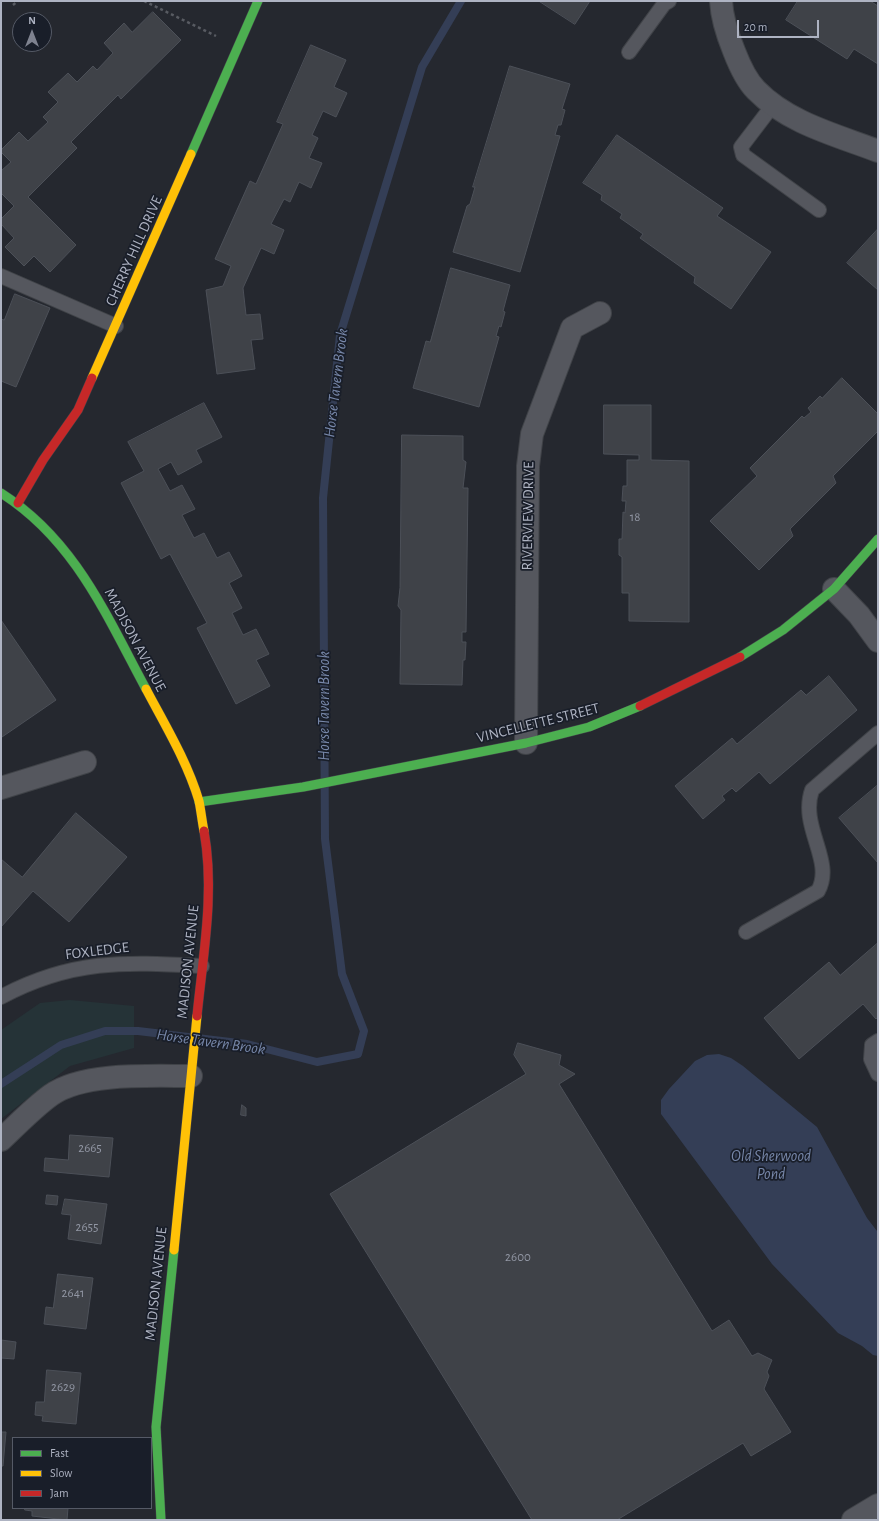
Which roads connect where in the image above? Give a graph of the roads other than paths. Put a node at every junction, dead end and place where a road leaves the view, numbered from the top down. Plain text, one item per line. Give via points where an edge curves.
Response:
1 (258, 1) edge
2 (669, 1) edge
3 (721, 1) edge
4 (629, 52) dead end
5 (773, 106) junction
6 (878, 151) edge
7 (819, 210) dead end
8 (1, 276) edge
9 (600, 314) dead end
10 (116, 326) junction
11 (1, 493) edge
12 (18, 503) junction
13 (878, 539) edge
14 (834, 589) junction
15 (878, 641) edge
16 (878, 733) edge
17 (526, 743) junction
18 (85, 762) dead end
19 (1, 788) edge
20 (199, 802) junction
21 (746, 932) dead end
22 (202, 966) junction
23 (1, 997) edge
24 (878, 1041) edge
25 (192, 1068) junction
26 (878, 1074) edge
27 (1, 1140) edge
28 (878, 1504) edge
29 (161, 1520) edge
30 (854, 1520) edge

1 - 10 street, CHERRY HILL DRIVE
2 - 4 lane via 664,4
3 - 5 street via 723,20 740,66 755,90
5 - 6 street via 803,123
5 - 7 lane via 741,147 743,155
8 - 10 lane
9 - 17 street, RIVERVIEW DRIVE via 572,328 532,434 528,466
10 - 12 street, CHERRY HILL DRIVE via 78,410 43,460
11 - 12 street, MADISON AVENUE
12 - 20 street, MADISON AVENUE via 69,555 87,580 182,758
13 - 14 street, VINCELLETTE STREET
14 - 15 street via 859,615
14 - 17 street, VINCELLETTE STREET via 783,630 734,661 635,710 590,727
16 - 21 lane via 812,790 808,801 808,815 824,872 823,883 818,891
17 - 20 street, VINCELLETTE STREET via 303,787
18 - 19 street
20 - 22 street, MADISON AVENUE via 209,858 210,880
22 - 23 lane, FOXLEDGE via 126,962 76,968 45,977
22 - 25 street, MADISON AVENUE
24 - 26 lane via 872,1045 871,1059
25 - 27 street via 143,1076 99,1079 65,1088 52,1095
25 - 29 street, MADISON AVENUE via 156,1427
28 - 30 street

